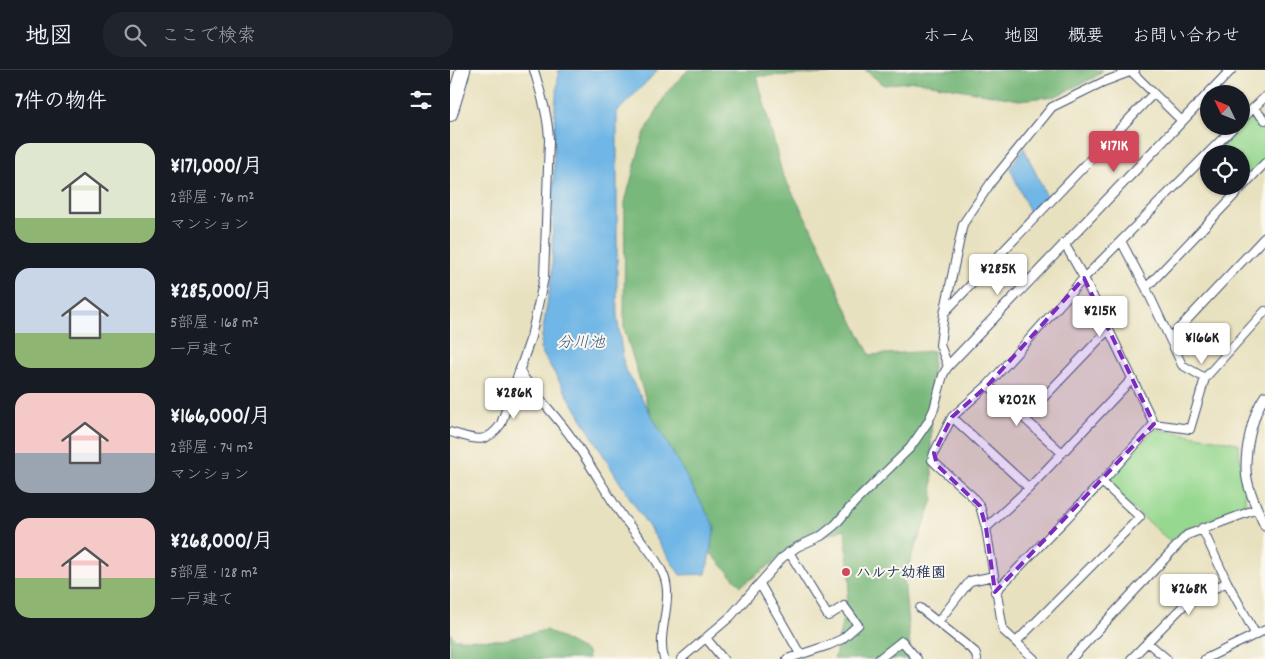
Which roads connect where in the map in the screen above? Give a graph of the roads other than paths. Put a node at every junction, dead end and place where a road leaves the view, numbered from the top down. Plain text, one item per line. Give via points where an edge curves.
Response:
1 (462, 70) edge
2 (534, 70) edge
3 (1230, 70) edge
4 (1133, 71) edge
5 (1153, 94) junction
6 (1265, 97) edge
7 (1253, 108) junction
8 (1250, 111) edge
9 (450, 114) edge
10 (1181, 120) junction
11 (1265, 120) edge
12 (1226, 135) edge
13 (1265, 163) edge
14 (1265, 237) edge
15 (1121, 241) junction
16 (1064, 243) junction
17 (1084, 278) junction
18 (1146, 288) junction
19 (1265, 311) edge
20 (944, 314) junction
21 (1108, 330) junction
22 (1170, 338) junction
23 (948, 366) junction
24 (520, 371) junction
25 (1205, 378) junction
26 (1132, 379) junction
27 (988, 385) junction
28 (1265, 396) edge
29 (952, 417) junction
30 (1024, 418) junction
31 (1154, 424) junction
32 (450, 432) edge
33 (1062, 453) junction
34 (1102, 482) junction
35 (1029, 488) junction
36 (1256, 509) junction
37 (1265, 526) edge
38 (986, 528) junction
39 (1202, 528) junction
40 (789, 552) junction
41 (994, 576) junction
42 (1226, 582) junction
43 (760, 584) junction
44 (995, 592) junction
45 (920, 608) dead end
46 (938, 622) junction
47 (1265, 630) edge
48 (1256, 635) junction
49 (706, 638) junction
50 (1016, 642) junction
51 (1147, 642) junction
52 (800, 654) junction
53 (1030, 658) edge
54 (664, 659) edge
55 (681, 659) edge
56 (723, 659) edge
57 (787, 659) edge
58 (879, 659) edge
59 (917, 659) edge
60 (977, 659) edge
61 (1071, 659) edge
62 (1131, 659) edge
63 (1167, 659) edge
64 (1205, 659) edge

1 - 9 highway
2 - 24 street via 548,121 544,278
3 - 10 street
4 - 5 street
4 - 20 street via 1052,107 992,181 963,224
5 - 10 street
5 - 20 street
6 - 7 street
7 - 8 street
7 - 11 street
10 - 16 street
12 - 15 street
13 - 18 street
14 - 22 street
15 - 17 street
15 - 18 street
16 - 17 street
16 - 23 street
17 - 21 street
17 - 27 street
18 - 22 street
19 - 25 street
20 - 23 street via 940,345
21 - 26 street
21 - 30 street
22 - 25 street via 1182,366
23 - 40 street via 928,422 910,448 828,531
24 - 32 street via 495,432 479,440
24 - 54 street via 572,438 659,566 667,590 662,641
25 - 31 street via 1190,429
26 - 31 street
26 - 33 street
27 - 29 street
27 - 30 street
28 - 36 street via 1250,430 1248,448 1246,478
29 - 35 street
29 - 38 street via 932,460 977,501
30 - 33 street
31 - 34 street
33 - 35 street
34 - 44 street
34 - 50 street via 1140,517
35 - 38 street
36 - 37 street
36 - 39 street
38 - 41 street
39 - 42 street
39 - 61 street via 1187,534
40 - 43 street
40 - 52 street via 828,616 844,606 858,625 842,639
41 - 44 street
41 - 46 street via 970,581
42 - 48 street
42 - 51 street via 1185,604
43 - 49 street
43 - 52 street
44 - 50 street via 1002,630
45 - 46 street
46 - 60 street via 975,652
47 - 48 street
48 - 64 street
49 - 55 street
49 - 56 street
50 - 53 street
51 - 62 street
51 - 63 street
52 - 57 street
58 - 59 street via 902,641

